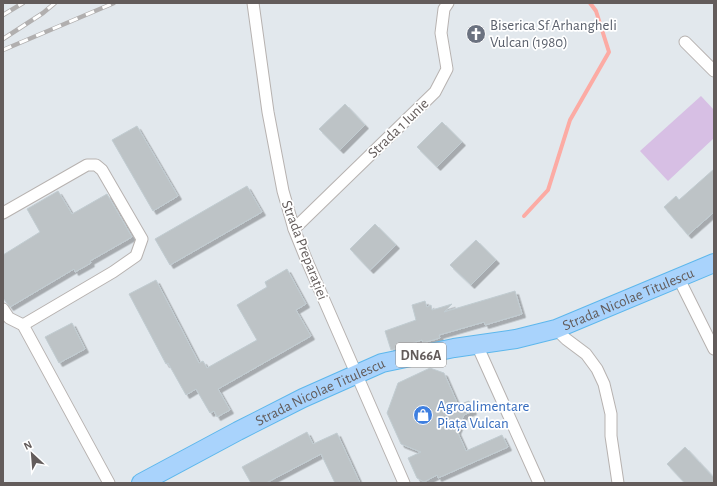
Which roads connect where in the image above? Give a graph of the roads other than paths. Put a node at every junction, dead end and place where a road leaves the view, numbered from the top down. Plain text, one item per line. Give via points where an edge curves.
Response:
1 (253, 3) edge
2 (448, 3) edge
3 (685, 42) dead end
4 (714, 71) edge
5 (3, 213) edge
6 (294, 230) junction
7 (714, 263) edge
8 (678, 277) junction
9 (3, 309) edge
10 (23, 325) junction
11 (556, 329) junction
12 (477, 345) junction
13 (714, 349) edge
14 (356, 373) junction
15 (110, 483) edge
16 (141, 483) edge
17 (404, 483) edge
18 (539, 483) edge
19 (618, 483) edge

1 - 6 street, Strada Preparației via 268,112 283,191
2 - 6 street, Strada 1 Iunie via 444,8 441,33 447,69 435,92
3 - 4 street
5 - 10 street via 87,165 96,165 102,170 142,239 136,256
6 - 14 street, Strada Preparației
7 - 8 main road, Strada Nicolae Titulescu / DN66A
8 - 11 main road, Strada Nicolae Titulescu / DN66A
8 - 13 street
9 - 10 street via 9,318
10 - 15 street
11 - 12 main road, Strada Nicolae Titulescu / DN66A
11 - 19 street via 586,354 604,384 611,414 611,436
12 - 14 main road, Strada Nicolae Titulescu / DN66A via 390,361
12 - 18 street
14 - 16 main road, Strada Nicolae Titulescu / DN66A via 238,431
14 - 17 street, Strada Preparației

